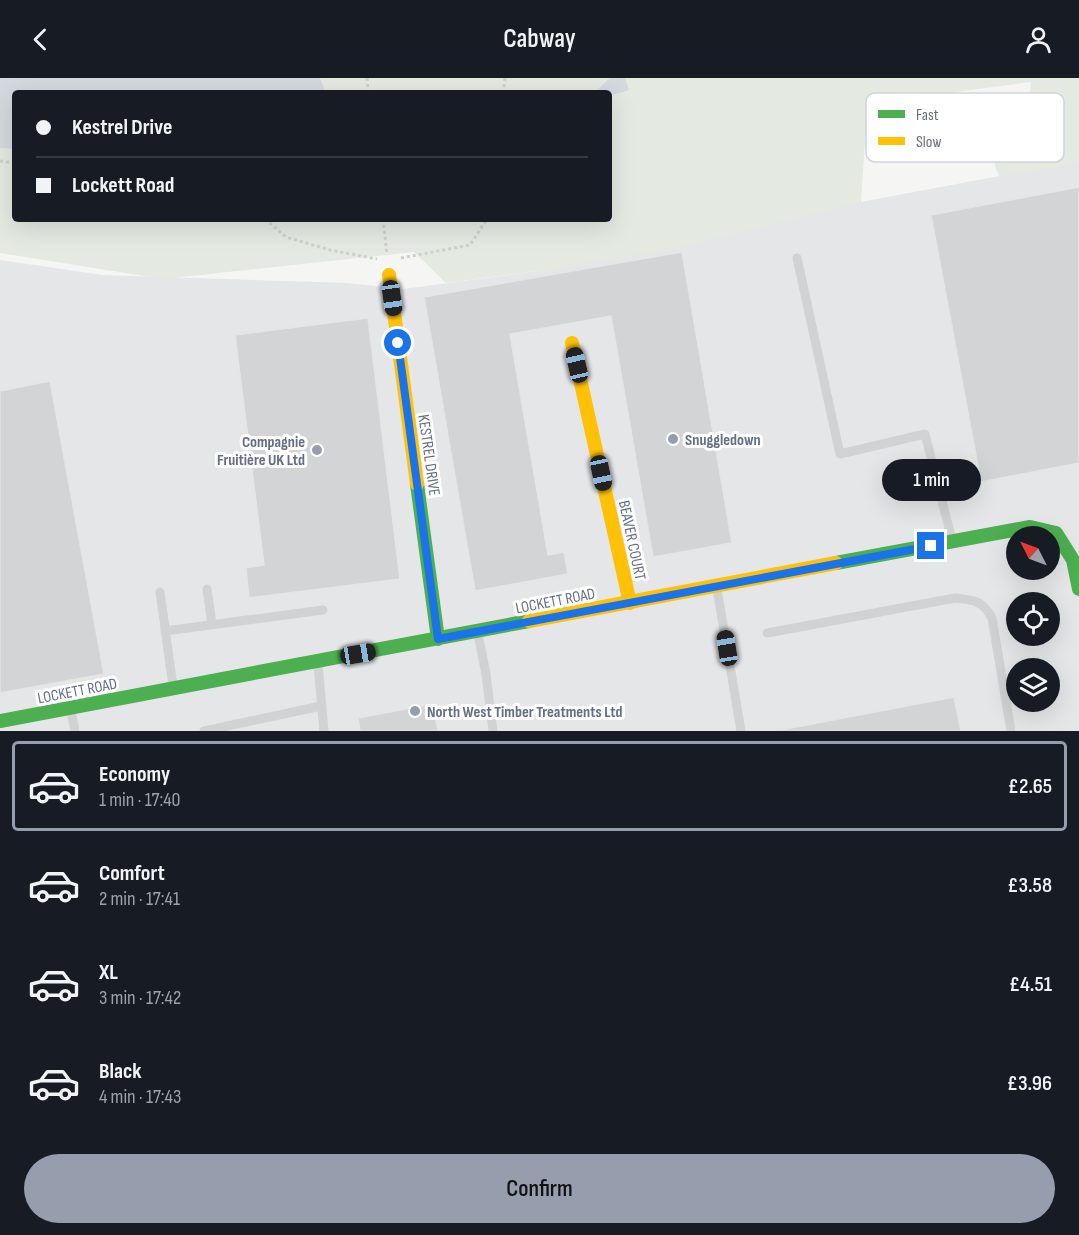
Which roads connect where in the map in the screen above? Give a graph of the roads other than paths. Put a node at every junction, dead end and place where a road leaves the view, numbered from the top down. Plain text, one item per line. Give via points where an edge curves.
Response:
1 (797, 258) dead end
2 (389, 275) dead end
3 (572, 343) dead end
4 (953, 542) junction
5 (716, 586) junction
6 (207, 589) dead end
7 (1079, 589) edge
8 (160, 592) dead end
9 (630, 603) junction
10 (323, 610) dead end
11 (212, 624) junction
12 (165, 630) junction
13 (477, 631) junction
14 (767, 633) dead end
15 (438, 639) junction
16 (318, 661) junction
17 (173, 688) junction
18 (321, 706) junction
19 (71, 708) junction
20 (0, 721) edge
21 (75, 731) edge
22 (204, 731) edge
23 (324, 731) edge
24 (493, 731) edge
25 (741, 731) edge
26 (1011, 731) edge

1 - 4 lane via 840,454 925,434
2 - 15 street, KESTREL DRIVE
3 - 9 street, BEAVER COURT
4 - 5 street, LOCKETT ROAD
4 - 7 street, LOCKETT ROAD via 1030,527 1056,533 1073,560
5 - 9 street, LOCKETT ROAD
5 - 25 lane
6 - 11 lane
8 - 12 lane
9 - 13 street, LOCKETT ROAD
10 - 11 lane
11 - 12 lane
12 - 17 lane
13 - 15 street, LOCKETT ROAD
13 - 24 lane
14 - 26 lane via 955,598 973,600 985,606 992,618
15 - 16 street, LOCKETT ROAD
16 - 17 street, LOCKETT ROAD
16 - 18 lane
17 - 19 street, LOCKETT ROAD
18 - 22 lane
18 - 23 lane
19 - 20 street, LOCKETT ROAD via 24,720
19 - 21 lane

